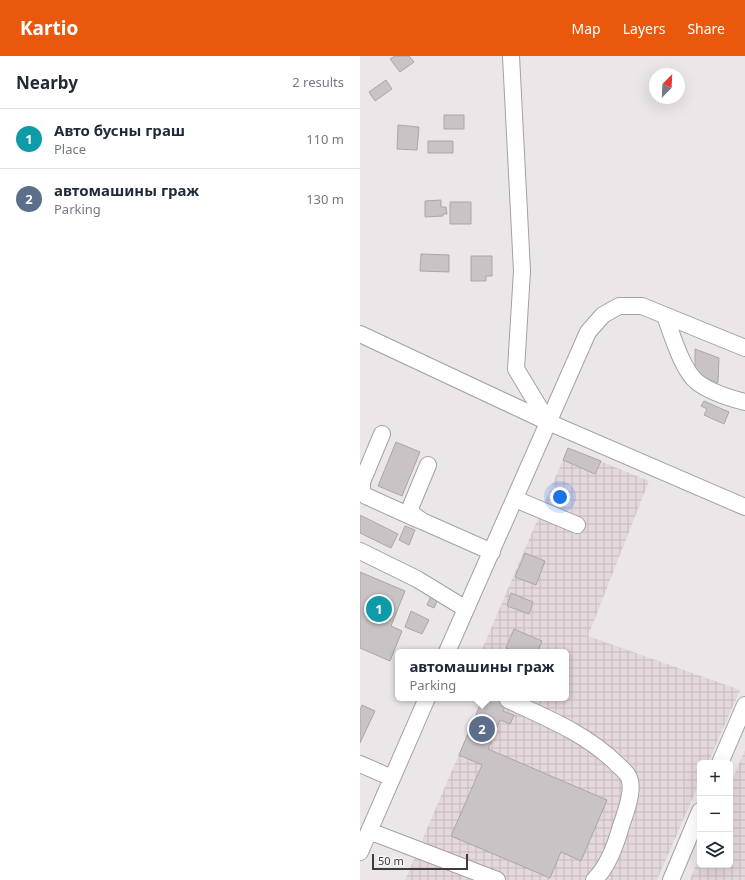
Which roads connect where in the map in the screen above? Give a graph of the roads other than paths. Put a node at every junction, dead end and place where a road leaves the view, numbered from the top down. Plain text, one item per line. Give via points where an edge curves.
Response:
1 (512, 56) edge
2 (665, 316) junction
3 (360, 334) edge
4 (745, 348) edge
5 (745, 402) edge
6 (548, 422) junction
7 (382, 434) dead end
8 (428, 465) dead end
9 (515, 499) junction
10 (745, 507) edge
11 (422, 521) junction
12 (577, 525) dead end
13 (360, 551) edge
14 (492, 552) junction
15 (466, 609) junction
16 (448, 649) edge
17 (426, 701) edge
18 (510, 701) edge
19 (745, 705) edge
20 (721, 760) edge
21 (360, 764) edge
22 (392, 778) junction
23 (697, 818) edge
24 (369, 831) junction
25 (360, 852) edge
26 (497, 880) edge
27 (594, 880) edge
28 (671, 880) edge

1 - 6 street via 522,271 516,369
2 - 4 street
2 - 5 street via 687,371 697,382 726,397
2 - 6 street via 642,306 619,306 603,315 588,332
3 - 6 street
6 - 9 street
6 - 10 street
7 - 11 street via 362,482 362,492
8 - 11 street via 411,506 411,512
9 - 12 street
9 - 14 street
11 - 14 street
13 - 15 street via 417,579
14 - 15 street
15 - 16 street
17 - 22 street
18 - 27 street via 558,722 601,748 628,775 631,783 619,833 601,873
19 - 20 street
21 - 22 street
22 - 24 street
23 - 28 street
24 - 25 street
24 - 26 street

